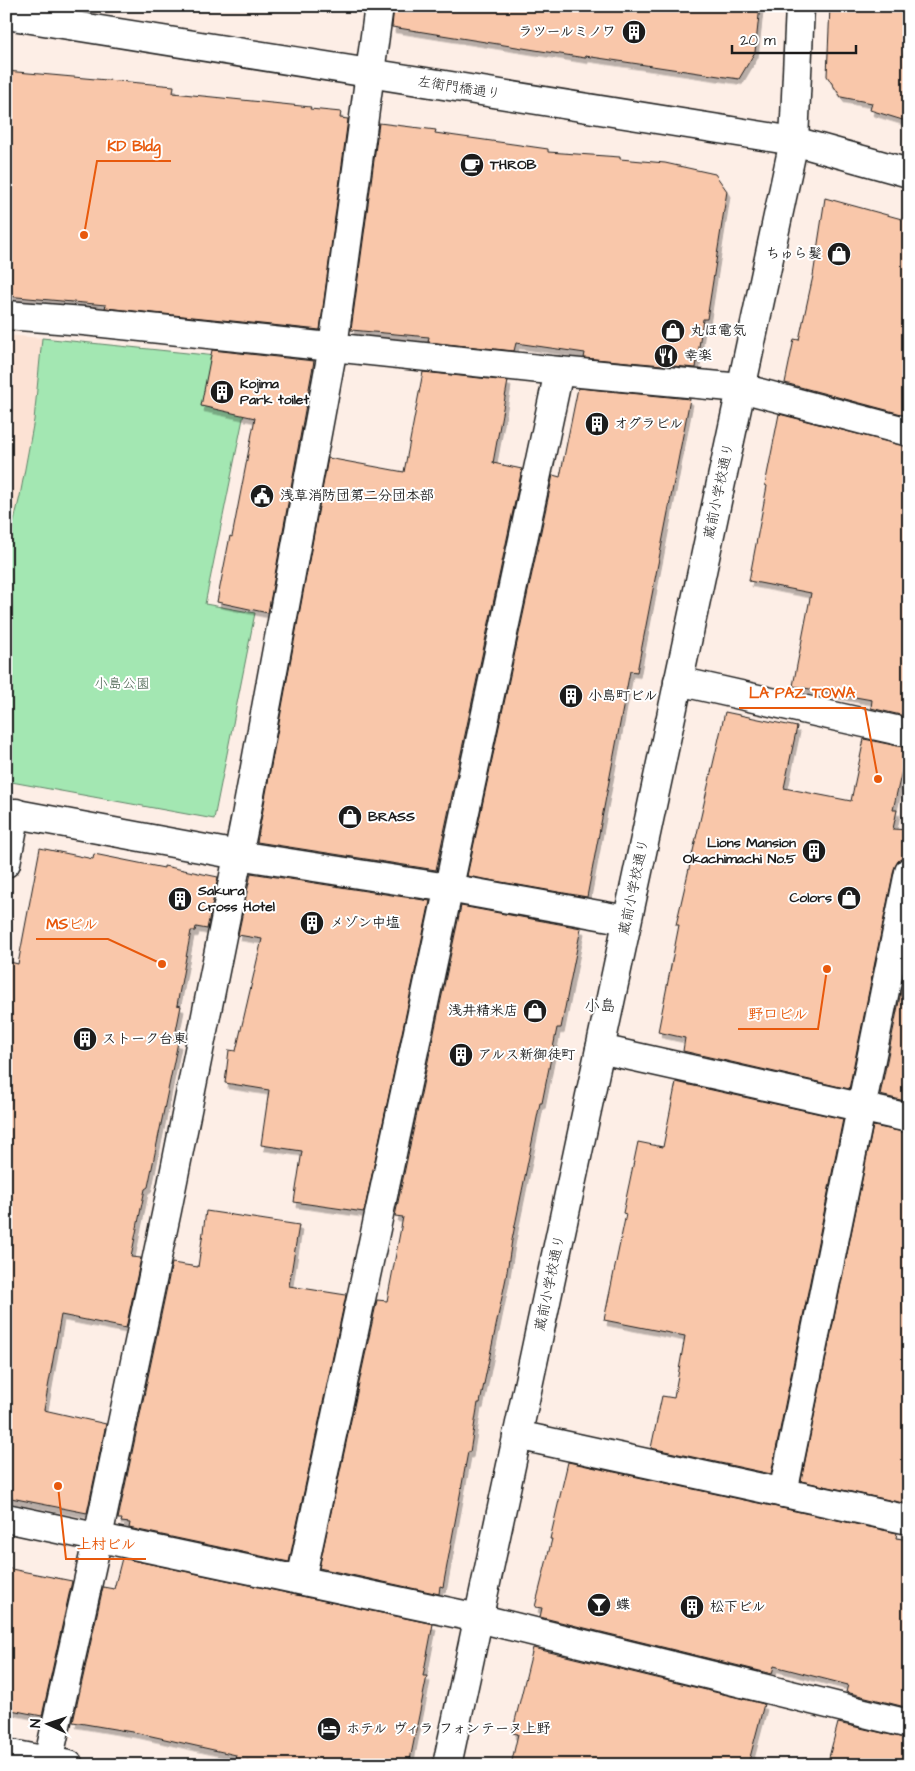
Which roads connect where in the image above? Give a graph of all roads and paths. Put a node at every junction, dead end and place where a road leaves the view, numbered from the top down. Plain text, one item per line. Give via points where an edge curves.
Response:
1 (379, 6) edge
2 (800, 6) edge
3 (6, 15) edge
4 (370, 74) junction
5 (794, 141) junction
6 (909, 173) edge
7 (6, 315) edge
8 (333, 347) junction
9 (559, 371) junction
10 (741, 388) junction
11 (909, 432) edge
12 (678, 681) junction
13 (909, 733) edge
14 (11, 812) edge
15 (238, 855) junction
16 (6, 863) edge
17 (909, 872) edge
18 (448, 888) junction
19 (627, 920) junction
20 (600, 1049) junction
21 (860, 1107) junction
22 (909, 1118) edge
23 (518, 1435) junction
24 (783, 1493) junction
25 (6, 1518) edge
26 (909, 1520) edge
27 (98, 1537) junction
28 (301, 1580) junction
29 (478, 1618) junction
30 (909, 1724) edge
31 (6, 1752) edge
32 (59, 1763) edge
33 (447, 1765) edge

1 - 4 street
2 - 5 street, 蔵前小学校通り
3 - 4 street, 左衛門橋通り
4 - 5 street, 左衛門橋通り
4 - 8 street
5 - 6 street, 左衛門橋通り
5 - 10 street, 蔵前小学校通り
7 - 8 street
8 - 9 street
8 - 15 street
9 - 10 street
9 - 18 street
10 - 11 street
10 - 12 street, 蔵前小学校通り
12 - 13 street
12 - 19 street, 蔵前小学校通り
14 - 15 street
14 - 16 street
15 - 18 street
15 - 27 street
17 - 21 street
18 - 19 street
18 - 28 street
19 - 20 street, 蔵前小学校通り
20 - 21 street
20 - 23 street, 蔵前小学校通り
21 - 22 street
21 - 24 street
23 - 24 street
23 - 29 street, 蔵前小学校通り
24 - 26 street
25 - 27 street
27 - 28 street
27 - 32 street
28 - 29 street
29 - 30 street
29 - 33 street, 蔵前小学校通り
31 - 32 street

